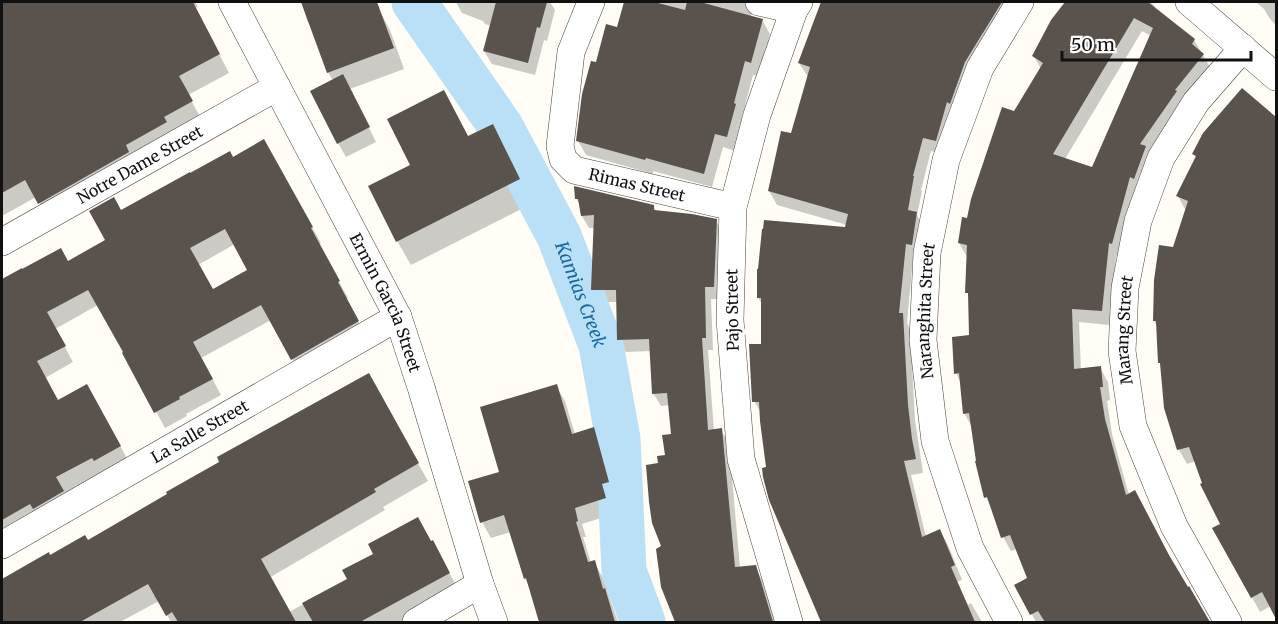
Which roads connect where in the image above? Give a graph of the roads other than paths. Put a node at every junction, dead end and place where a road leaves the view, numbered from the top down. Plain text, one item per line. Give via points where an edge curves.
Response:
1 (232, 2) edge
2 (591, 2) edge
3 (759, 2) edge
4 (1020, 2) edge
5 (1190, 2) edge
6 (796, 6) edge
7 (1243, 48) junction
8 (1276, 77) edge
9 (277, 87) junction
10 (733, 207) junction
11 (2, 242) edge
12 (398, 317) junction
13 (2, 545) edge
14 (480, 584) junction
15 (416, 622) edge
16 (494, 622) edge
17 (789, 622) edge
18 (1009, 622) edge
19 (1228, 622) edge

1 - 9 street, Ermin Garcia Street
2 - 10 street, Rimas Street via 571,52 560,146 563,159 574,170
3 - 6 street
4 - 18 street, Naranghita Street via 980,68 946,159 927,253 923,340 936,441 970,548
5 - 7 street
6 - 10 street, Pajo Street via 757,114
7 - 8 street
7 - 19 street, Marang Street via 1196,102 1161,158 1138,221 1125,288 1122,351 1133,426 1174,526
9 - 11 street, Notre Dame Street
9 - 12 street, Ermin Garcia Street
10 - 17 street, Pajo Street via 730,320 741,459
12 - 13 street, La Salle Street
12 - 14 street, Ermin Garcia Street
14 - 15 street
14 - 16 street, Ermin Garcia Street

